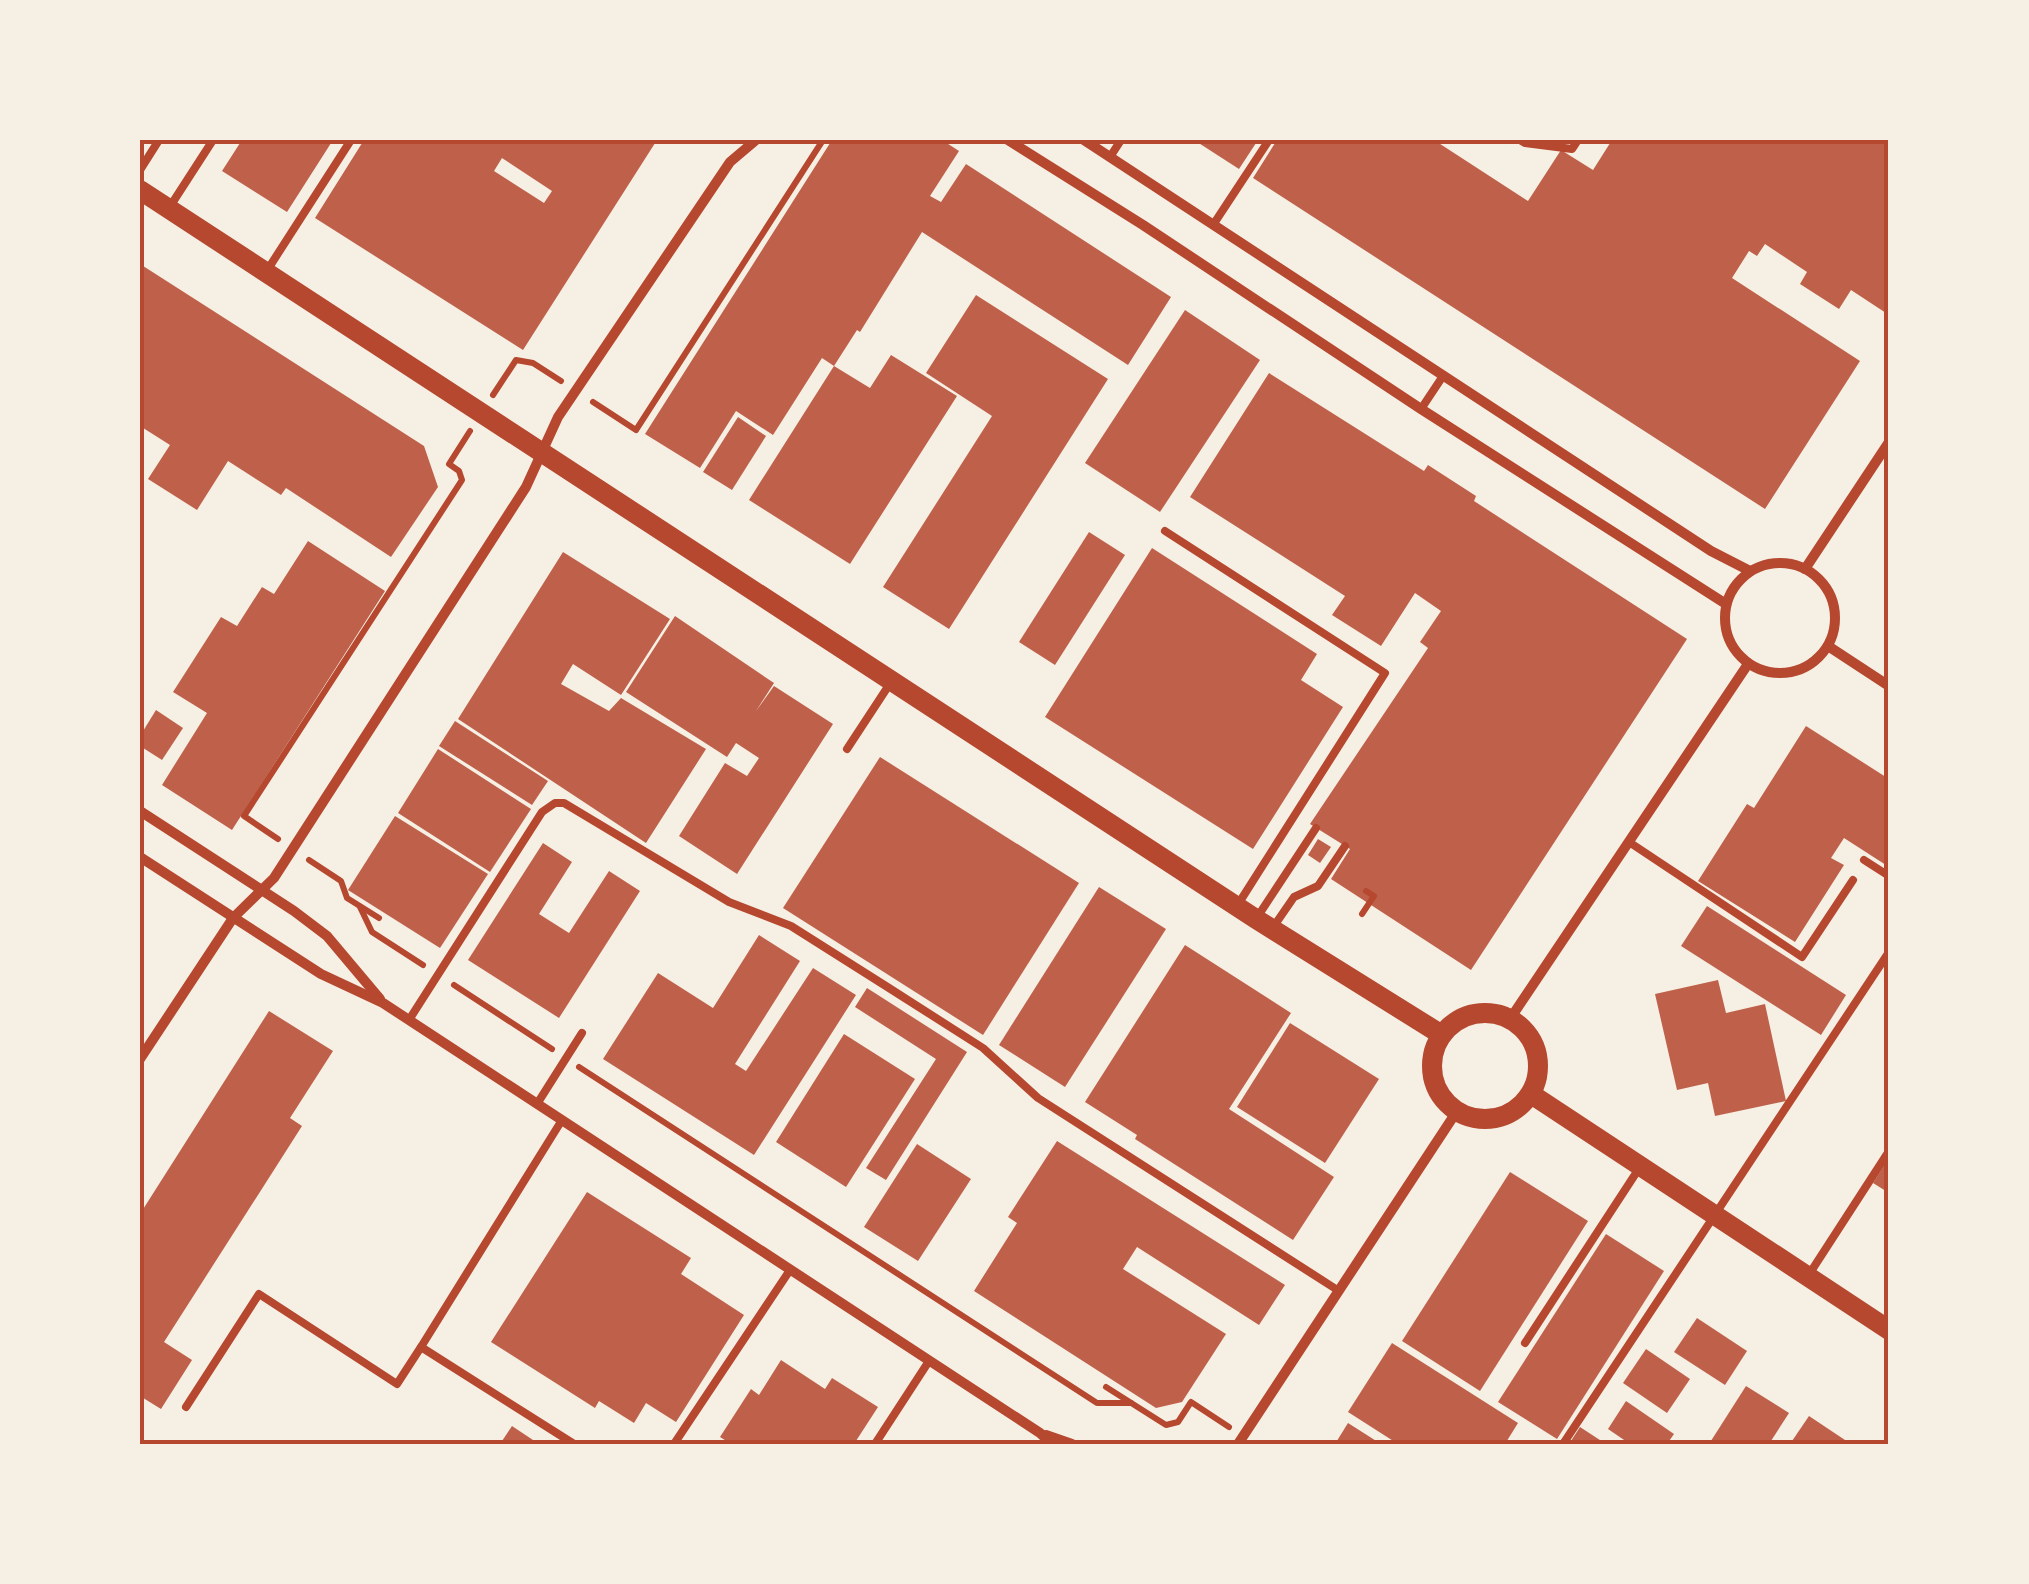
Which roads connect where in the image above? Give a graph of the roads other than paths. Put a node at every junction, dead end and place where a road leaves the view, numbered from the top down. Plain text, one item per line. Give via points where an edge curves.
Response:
1 (160, 140) edge
2 (213, 140) edge
3 (351, 140) edge
4 (756, 140) edge
5 (1008, 140) edge
6 (1084, 140) edge
7 (1121, 140) edge
8 (1268, 140) edge
9 (1520, 140) edge
10 (1578, 140) edge
11 (1110, 157) junction
12 (140, 170) edge
13 (140, 190) edge
14 (168, 209) junction
15 (1213, 225) junction
16 (265, 272) junction
17 (1443, 376) junction
18 (1421, 409) junction
19 (1889, 442) edge
20 (542, 453) junction
21 (1164, 531) dead end
22 (1805, 568) junction
23 (1750, 571) junction
24 (1726, 604) junction
25 (1828, 646) junction
26 (1748, 664) junction
27 (892, 680) junction
28 (1889, 686) edge
29 (847, 749) dead end
30 (140, 811) edge
31 (1316, 828) dead end
32 (1630, 842) junction
33 (1345, 846) dead end
34 (140, 857) edge
35 (1864, 860) dead end
36 (1889, 876) edge
37 (1852, 880) dead end
38 (262, 890) junction
39 (1236, 906) junction
40 (233, 918) junction
41 (1264, 924) junction
42 (1889, 952) edge
43 (384, 1004) junction
44 (1510, 1019) junction
45 (410, 1020) junction
46 (582, 1033) dead end
47 (1442, 1035) junction
48 (140, 1060) edge
49 (1531, 1094) junction
50 (537, 1104) junction
51 (1457, 1112) junction
52 (562, 1120) junction
53 (1889, 1151) edge
54 (1641, 1166) junction
55 (1716, 1216) junction
56 (790, 1270) junction
57 (1808, 1277) junction
58 (1338, 1291) junction
59 (1889, 1330) edge
60 (1525, 1343) dead end
61 (421, 1346) junction
62 (929, 1361) junction
63 (186, 1406) dead end
64 (1040, 1433) junction
65 (574, 1444) edge
66 (674, 1444) edge
67 (875, 1444) edge
68 (1052, 1444) edge
69 (1072, 1444) edge
70 (1238, 1444) edge
71 (1562, 1444) edge

1 - 12 lane
2 - 14 lane
3 - 16 lane
4 - 20 street via 730,162 558,417
5 - 18 street
6 - 11 street
7 - 11 lane
8 - 15 lane
9 - 10 lane via 1572,150
11 - 15 street
13 - 14 main road
14 - 16 main road
15 - 17 street
16 - 20 main road
17 - 18 lane
17 - 23 street
18 - 24 street
19 - 22 street
20 - 27 main road
20 - 38 street via 508,516
21 - 39 lane via 1385,673
22 - 23 street via 1768,564
22 - 25 street via 1831,595 1836,619
23 - 24 street
24 - 26 street via 1728,639
25 - 26 street via 1793,673
25 - 28 street
26 - 32 street
27 - 29 lane
27 - 39 main road
30 - 38 street
31 - 41 lane
32 - 37 lane via 1802,956
32 - 44 street
33 - 41 lane via 1318,886
34 - 40 street
35 - 36 lane
38 - 40 street
38 - 43 street via 327,936
39 - 41 main road
40 - 43 street via 321,974
40 - 48 street
41 - 47 main road
42 - 55 lane
43 - 45 street
44 - 47 main road via 1473,1014
44 - 49 main road via 1534,1044 1538,1078
45 - 50 street
45 - 58 lane via 542,812 564,803 729,902 791,926 983,1048 1038,1098
46 - 50 lane
47 - 51 main road via 1434,1051 1435,1085
49 - 51 main road via 1498,1118
49 - 54 main road
50 - 52 street
51 - 58 street
52 - 56 street
52 - 61 lane via 474,1251
53 - 57 lane
54 - 55 main road
54 - 60 lane
55 - 57 main road
55 - 71 lane
56 - 62 street
56 - 66 lane
57 - 59 main road
58 - 70 street
61 - 63 lane via 397,1384 258,1294
61 - 65 lane
62 - 64 street
62 - 67 lane
64 - 68 street
64 - 69 street

